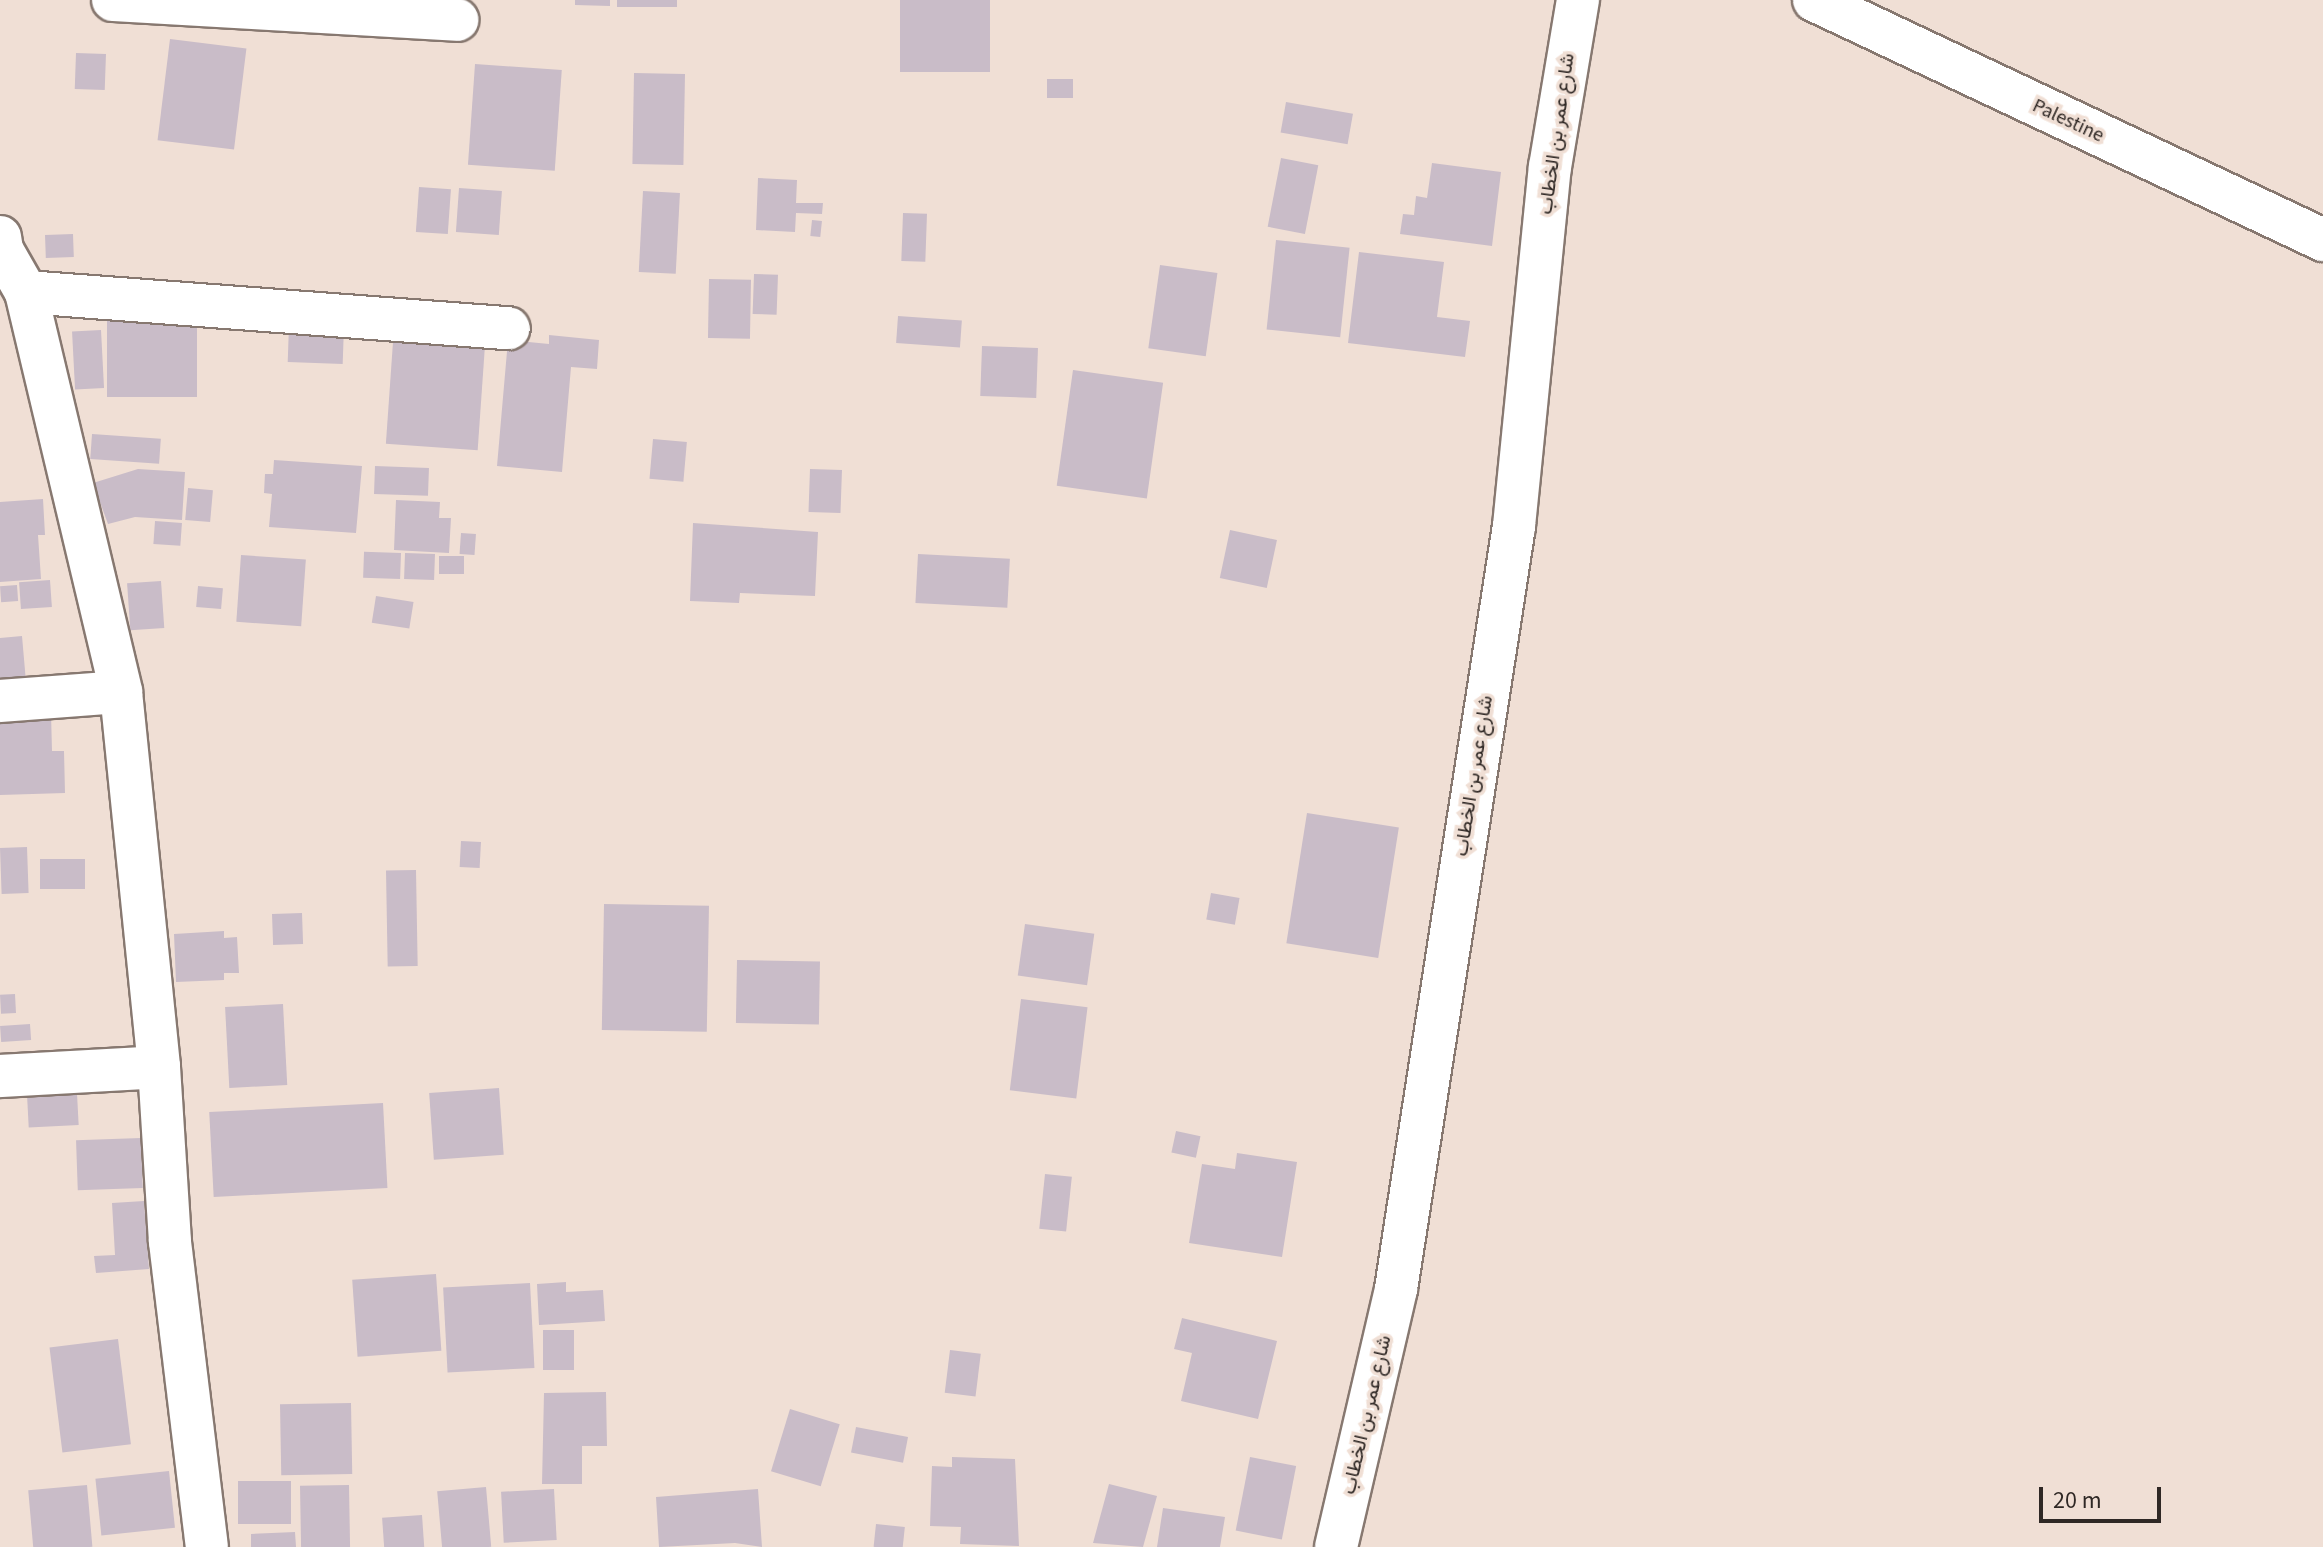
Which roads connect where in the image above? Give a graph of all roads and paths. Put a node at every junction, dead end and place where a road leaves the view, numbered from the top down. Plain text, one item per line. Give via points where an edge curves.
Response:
1 (113, 0) edge
2 (1578, 0) edge
3 (1814, 0) edge
4 (457, 20) dead end
5 (2323, 240) edge
6 (1, 246) edge
7 (26, 292) junction
8 (509, 328) dead end
9 (121, 692) junction
10 (0, 701) edge
11 (159, 1067) junction
12 (0, 1076) edge
13 (207, 1547) edge
14 (1336, 1547) edge

1 - 4 street
2 - 14 street, شارع عمر بن الخطاب via 1550,167 1514,526 1396,1289
3 - 5 street, Palestine
6 - 7 street
7 - 8 street
7 - 9 street
9 - 10 street
9 - 11 street
11 - 12 street
11 - 13 street via 170,1242

